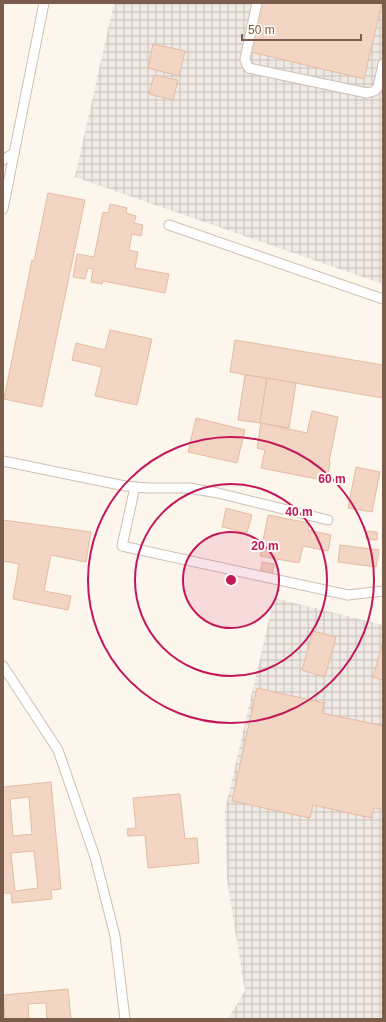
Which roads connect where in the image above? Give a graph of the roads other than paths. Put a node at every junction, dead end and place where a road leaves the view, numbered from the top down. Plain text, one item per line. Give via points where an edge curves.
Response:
1 (44, 3) edge
2 (257, 3) edge
3 (383, 64) edge
4 (14, 153) junction
5 (3, 160) edge
6 (3, 209) edge
7 (169, 225) dead end
8 (383, 298) edge
9 (3, 461) edge
10 (135, 487) junction
11 (328, 520) dead end
12 (383, 591) edge
13 (3, 666) edge
14 (125, 1019) edge

1 - 4 lane
2 - 3 lane via 245,59 249,68 367,93 378,87
4 - 5 lane
4 - 6 lane
7 - 8 lane
9 - 10 lane
10 - 11 lane via 189,488
10 - 12 lane via 122,546 348,595
13 - 14 lane via 58,750 95,857 115,936

